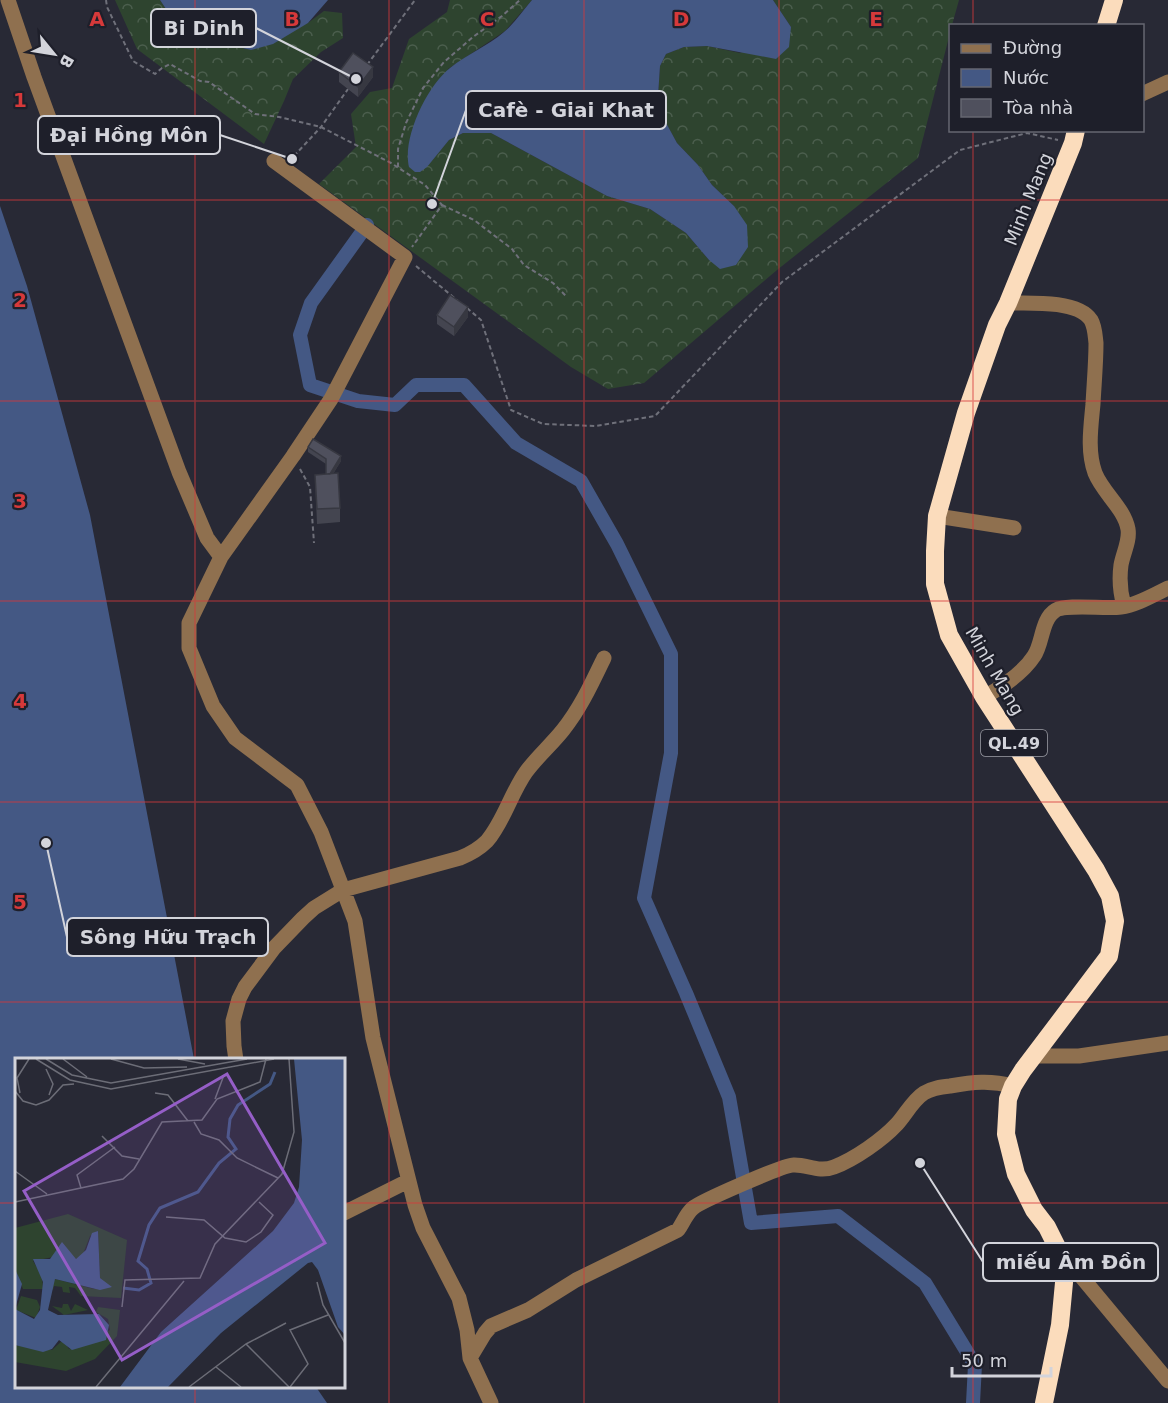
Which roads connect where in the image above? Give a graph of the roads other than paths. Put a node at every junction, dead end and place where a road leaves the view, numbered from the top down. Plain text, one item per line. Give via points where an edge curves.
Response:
1 (8, 0) edge
2 (1114, 0) edge
3 (1107, 24) edge
4 (1168, 82) edge
5 (1144, 94) edge
6 (1075, 137) edge
7 (274, 161) dead end
8 (1008, 303) junction
9 (937, 516) junction
10 (1014, 528) dead end
11 (221, 557) junction
12 (1168, 588) edge
13 (1124, 606) junction
14 (604, 658) dead end
15 (984, 697) junction
16 (343, 890) junction
17 (1168, 1043) edge
18 (1033, 1056) junction
19 (236, 1058) edge
20 (1013, 1086) junction
21 (408, 1181) junction
22 (345, 1212) edge
23 (1058, 1249) junction
24 (470, 1358) junction
25 (1168, 1381) edge
26 (490, 1403) edge
27 (1044, 1403) edge

1 - 11 street via 179,472 207,538
2 - 3 highway
4 - 5 street
6 - 8 highway, Minh Mang / QL.49
7 - 11 street via 405,257 334,392
8 - 9 highway, Minh Mang / QL.49 via 966,413
8 - 13 street via 1066,307 1086,314 1092,321 1096,343 1092,458 1098,479 1128,528 1120,578
9 - 10 street
9 - 15 highway, Minh Mang / QL.49 via 935,584 949,635
11 - 16 street via 189,623 189,648 213,706 235,738 297,785 321,832
12 - 13 street
13 - 15 street via 1064,608 1053,612 1034,657 1009,681
14 - 16 street via 587,694 564,729 525,773 488,840 460,858
15 - 18 highway, Minh Mang / QL.49 via 1096,870 1110,896 1115,921 1109,956
16 - 19 street via 290,931 245,987 233,1021
16 - 21 street via 355,921 373,1038
17 - 18 street via 1080,1056
18 - 20 highway, Minh Mang / QL.49
20 - 23 highway, Minh Mang / QL.49 via 1008,1099 1006,1134 1016,1174
20 - 24 street via 983,1082 936,1088 917,1099 897,1125 846,1162 819,1169 792,1165 699,1203 678,1230 491,1326
21 - 22 street
21 - 24 street via 423,1228 459,1298
23 - 25 street
23 - 27 highway, Minh Mang / QL.49 via 1065,1272
24 - 26 street

